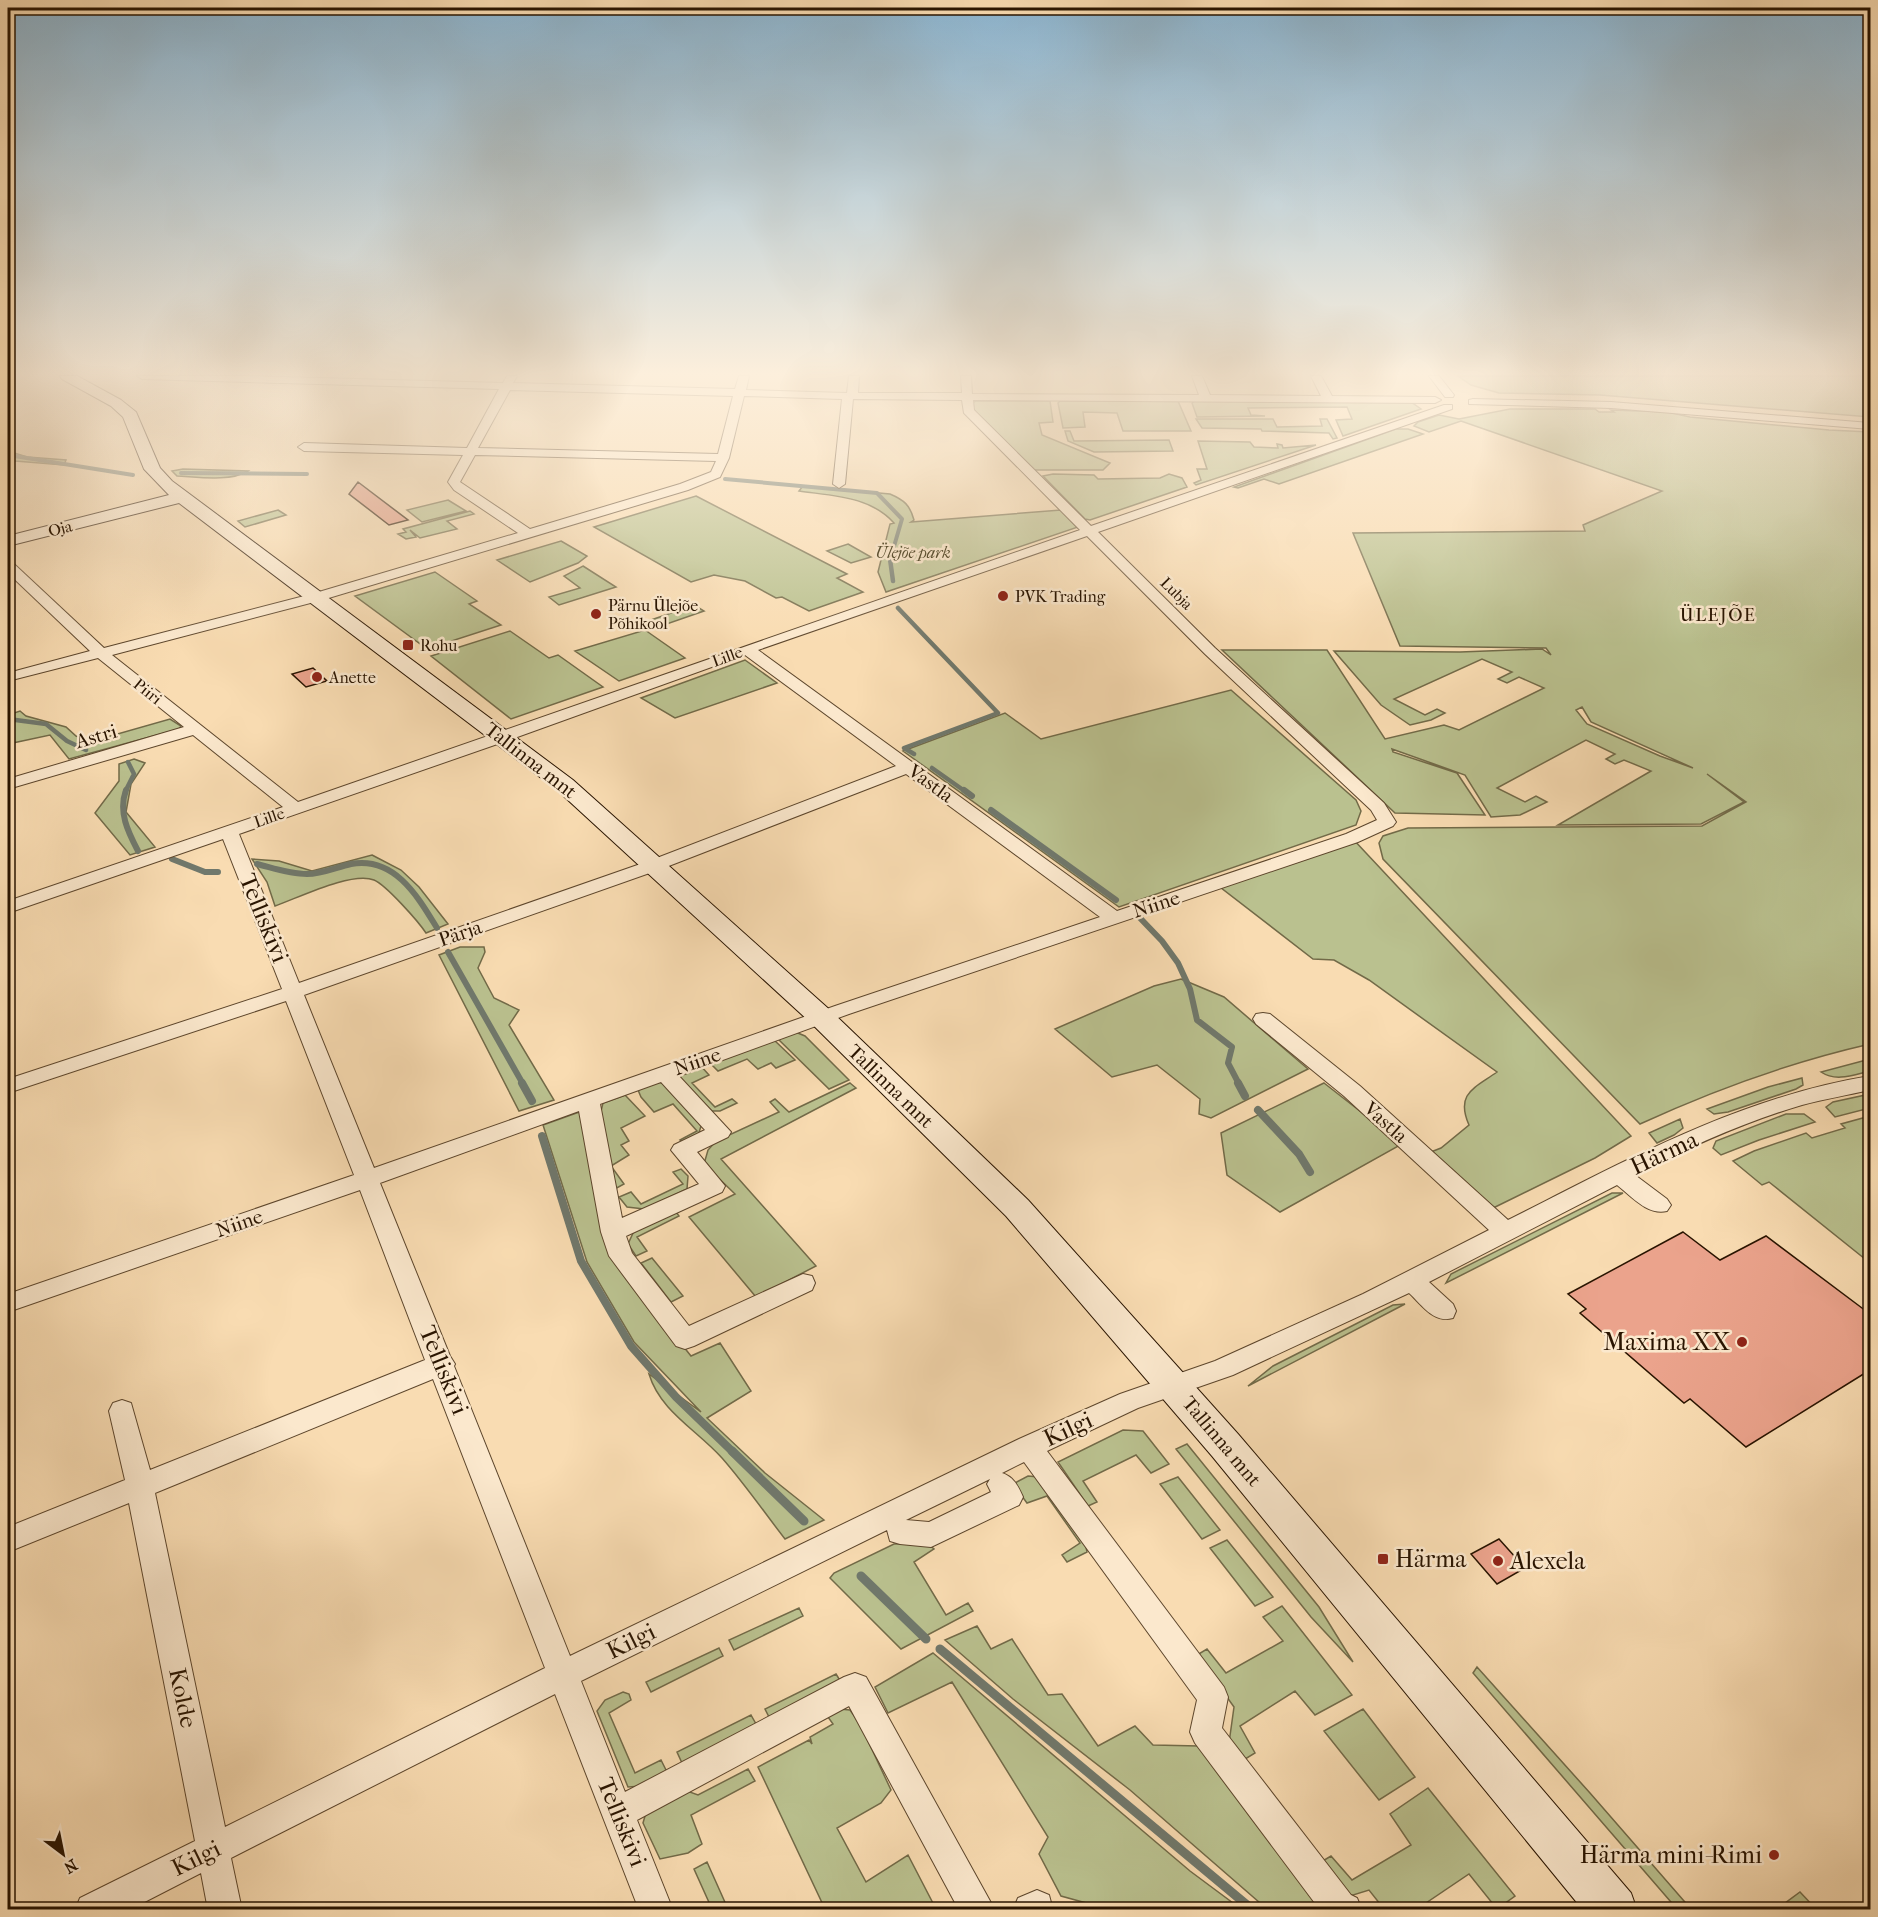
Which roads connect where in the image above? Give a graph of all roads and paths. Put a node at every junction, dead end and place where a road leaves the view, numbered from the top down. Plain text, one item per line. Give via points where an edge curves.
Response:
1 (151, 465) edge
2 (463, 465) edge
3 (720, 465) edge
4 (841, 465) edge
5 (1023, 465) edge
6 (1270, 465) edge
7 (839, 484) dead end
8 (183, 497) junction
9 (1091, 532) junction
10 (529, 534) junction
11 (8, 541) edge
12 (8, 566) edge
13 (317, 597) junction
14 (747, 649) junction
15 (101, 653) junction
16 (8, 677) edge
17 (195, 729) junction
18 (503, 737) junction
19 (908, 767) junction
20 (8, 784) edge
21 (295, 808) junction
22 (1387, 822) joint
23 (229, 831) junction
24 (655, 865) junction
25 (8, 907) edge
26 (1114, 918) junction
27 (293, 992) junction
28 (821, 1017) junction
29 (1263, 1019) dead end
30 (664, 1072) junction
31 (1870, 1083) edge
32 (8, 1086) edge
33 (588, 1100) junction
34 (1618, 1174) junction
35 (367, 1179) junction
36 (1659, 1205) dead end
37 (1505, 1231) junction
38 (614, 1232) junction
39 (1411, 1280) junction
40 (803, 1283) dead end
41 (8, 1303) edge
42 (1444, 1311) dead end
43 (442, 1364) junction
44 (1175, 1386) junction
45 (122, 1411) dead end
46 (1029, 1447) junction
47 (1001, 1484) dead end
48 (140, 1487) junction
49 (900, 1532) dead end
50 (8, 1540) edge
51 (564, 1674) junction
52 (618, 1813) junction
53 (214, 1849) junction
54 (92, 1910) edge
55 (225, 1910) edge
56 (656, 1910) edge
57 (978, 1910) edge
58 (1345, 1910) edge
59 (1614, 1910) edge

1 - 8 main road, Tallinna mnt via 166,485
2 - 10 street via 454,482 458,487
3 - 10 street via 716,474 684,487
4 - 7 street
5 - 9 street, Lubja
6 - 9 street, Lille
8 - 11 main road, Oja
8 - 13 main road, Tallinna mnt
9 - 14 street, Lille
9 - 22 street, Lubja via 1210,651 1378,807
10 - 13 street
12 - 15 street, Piiri
13 - 15 street
13 - 18 main road, Tallinna mnt
14 - 18 street, Lille
14 - 19 street, Vastla
15 - 16 street
15 - 17 street, Piiri
17 - 20 street, Astri
17 - 21 street, Piiri
18 - 21 street, Lille
18 - 24 main road, Tallinna mnt via 566,785
19 - 24 street, Pärja
19 - 26 street, Vastla
21 - 23 street, Lille
22 - 26 street, Niine via 1352,838
23 - 25 street, Lille
23 - 27 street, Telliskivi
24 - 27 street, Pärja
24 - 28 main road, Tallinna mnt
26 - 28 street, Niine
27 - 32 street, Pärja
27 - 35 street, Telliskivi
28 - 30 street, Niine
28 - 44 main road, Tallinna mnt via 1017,1208
29 - 37 street, Vastla via 1352,1091
30 - 33 street, Niine
30 - 38 street via 720,1132 682,1150 714,1186
31 - 34 street, Härma via 1747,1115
33 - 35 street, Niine
33 - 38 street
34 - 36 street
34 - 37 street, Härma
35 - 41 street, Niine
35 - 43 street, Telliskivi
37 - 39 street, Härma
38 - 40 street via 621,1256 685,1339
39 - 42 street
39 - 44 street, Härma via 1224,1368
43 - 48 street
43 - 51 street, Telliskivi
44 - 46 street, Kilgi via 1129,1401
44 - 59 main road, Tallinna mnt
45 - 48 street, Kolde
46 - 51 street, Kilgi
46 - 58 street via 1213,1697 1206,1732
47 - 49 street via 1009,1497 931,1535
48 - 50 street
48 - 53 street, Kolde
51 - 52 street, Telliskivi
51 - 53 street, Kilgi
52 - 56 street, Telliskivi
52 - 57 street via 855,1687
53 - 54 street, Kilgi
53 - 55 street, Kolde

